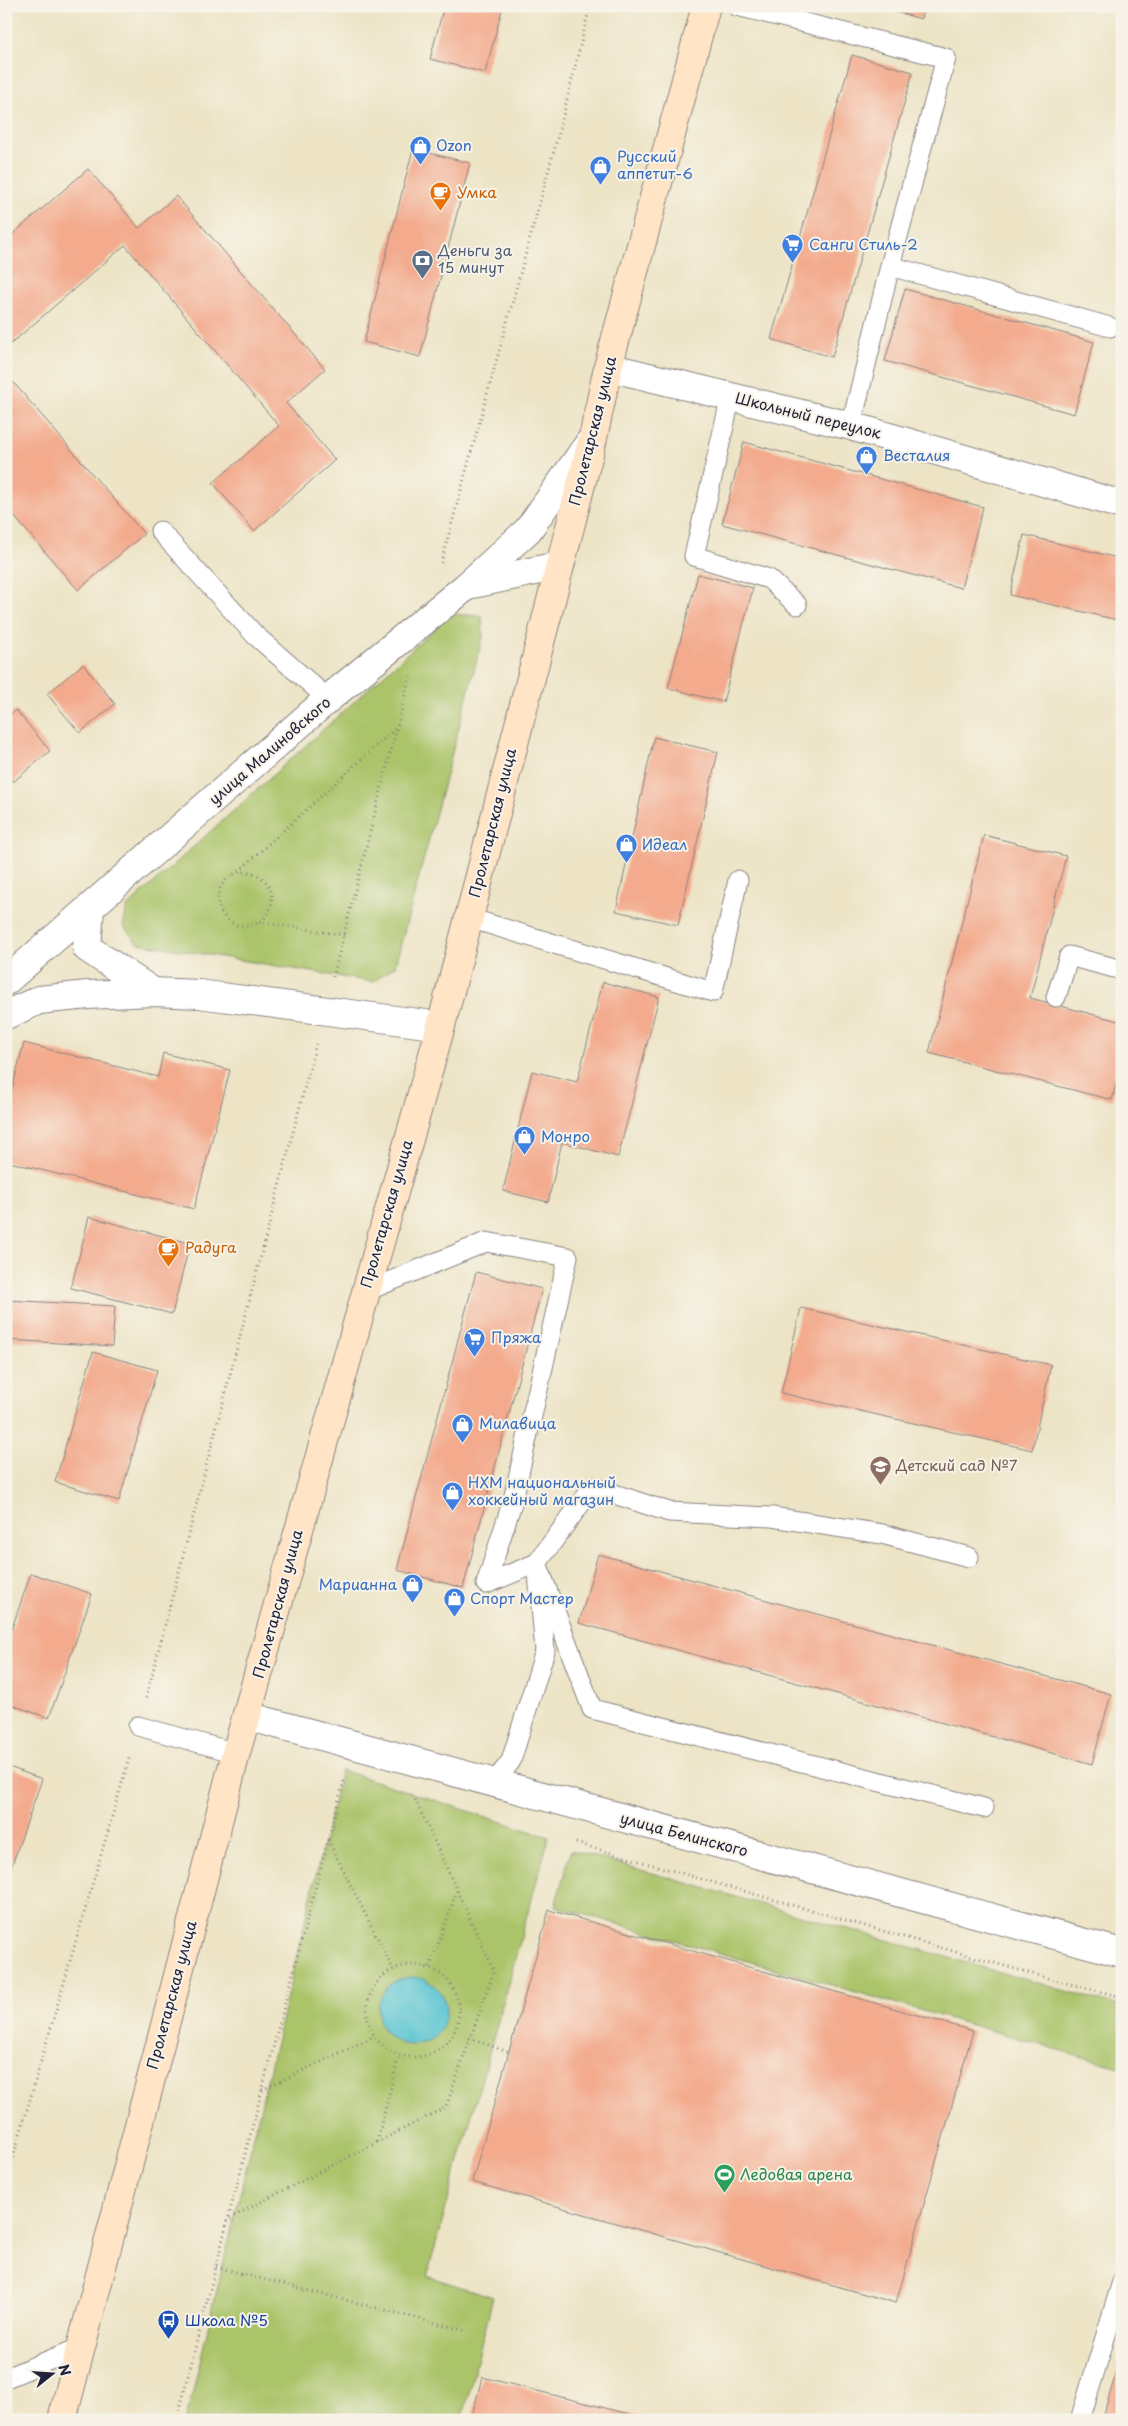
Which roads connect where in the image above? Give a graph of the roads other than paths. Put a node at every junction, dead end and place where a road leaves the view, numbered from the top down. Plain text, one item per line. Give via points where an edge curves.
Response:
1 (706, 6) edge
2 (738, 6) edge
3 (890, 266) junction
4 (1110, 327) dead end
5 (608, 367) junction
6 (731, 396) junction
7 (851, 426) junction
8 (593, 438) junction
9 (1122, 505) edge
10 (160, 531) dead end
11 (558, 566) junction
12 (468, 586) junction
13 (797, 605) dead end
14 (328, 699) junction
15 (738, 880) dead end
16 (90, 909) junction
17 (469, 918) junction
18 (1122, 970) edge
19 (6, 981) edge
20 (153, 992) junction
21 (1056, 997) dead end
22 (6, 1015) edge
23 (441, 1026) junction
24 (364, 1292) junction
25 (969, 1557) dead end
26 (537, 1563) junction
27 (247, 1716) junction
28 (138, 1726) road end
29 (236, 1753) junction
30 (494, 1783) junction
31 (984, 1808) dead end
32 (1122, 1953) edge
33 (1122, 2282) edge
34 (79, 2348) junction
35 (6, 2378) edge
36 (62, 2420) edge
37 (1080, 2420) edge

1 - 5 main road, Пролетарская улица
2 - 3 lane via 946,58
3 - 4 lane
3 - 7 lane
5 - 6 street, Школьный переулок
5 - 8 main road, Пролетарская улица
6 - 7 street, Школьный переулок
6 - 13 lane via 694,556 769,580
7 - 9 street, Школьный переулок
8 - 11 main road, Пролетарская улица
8 - 12 street via 528,530
10 - 14 lane via 256,635
11 - 12 street, улица Малиновского
11 - 17 main road, Пролетарская улица
12 - 14 street, улица Малиновского
14 - 16 street, улица Малиновского
15 - 17 lane via 712,992
16 - 19 street, улица Малиновского
16 - 20 street via 87,948
17 - 23 main road, Пролетарская улица
18 - 21 lane via 1069,956
20 - 22 street via 40,1000
20 - 23 street via 198,994
23 - 24 main road, Пролетарская улица
24 - 26 lane via 486,1242 568,1257 513,1500 486,1584
24 - 27 main road, Пролетарская улица
25 - 26 lane via 882,1534 772,1517 669,1512 593,1487
26 - 30 lane via 545,1651 511,1761
26 - 31 lane via 592,1709
27 - 29 main road, Пролетарская улица
27 - 30 street, улица Белинского
28 - 29 lane
29 - 34 main road, Пролетарская улица
30 - 32 street, улица Белинского
33 - 37 lane
34 - 35 lane
34 - 36 main road, Пролетарская улица

